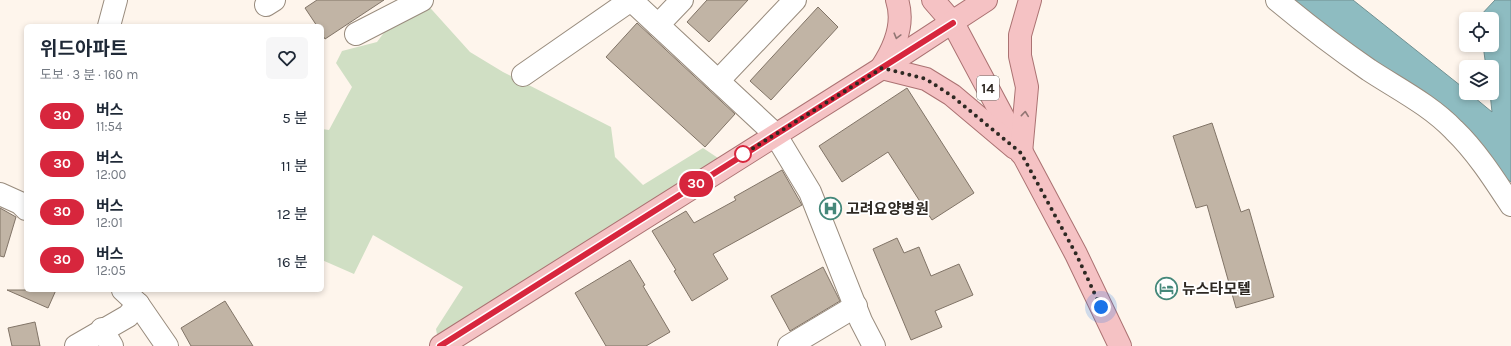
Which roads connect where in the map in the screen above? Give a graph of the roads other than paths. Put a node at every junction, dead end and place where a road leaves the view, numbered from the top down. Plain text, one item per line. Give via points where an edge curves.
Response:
1 (116, 0) edge
2 (422, 0) edge
3 (682, 0) edge
4 (795, 0) edge
5 (897, 0) edge
6 (933, 0) edge
7 (986, 0) edge
8 (1030, 0) edge
9 (1277, 0) edge
10 (953, 23) junction
11 (109, 24) edge
12 (658, 25) junction
13 (356, 34) dead end
14 (882, 68) junction
15 (523, 75) dead end
16 (718, 81) junction
17 (775, 134) junction
18 (1021, 153) junction
19 (0, 194) edge
20 (1511, 205) edge
21 (24, 207) edge
22 (130, 297) edge
23 (856, 306) junction
24 (107, 338) edge
25 (76, 346) edge
26 (167, 346) edge
27 (440, 346) edge
28 (789, 346) edge
29 (874, 346) edge
30 (1120, 346) edge

1 - 11 street
2 - 13 street
3 - 12 street
4 - 16 street
5 -> 14 main road via 899,31 894,48
6 - 10 main road, 14
7 - 10 main road
18 -> 8 main road via 1027,88 1020,56 1020,35
9 - 20 street via 1310,28 1420,102 1454,130 1493,177
10 - 14 main road
10 - 18 main road, 14
12 - 15 street via 631,0
12 - 16 street
14 - 17 main road
14 - 18 main road via 926,79 952,96
16 - 17 street
17 - 23 street via 810,192
17 - 27 main road
18 - 30 main road, 14 via 1076,254
19 - 21 street
22 - 24 street via 128,316
22 - 26 street
23 - 28 street
23 - 29 street
24 - 25 street

